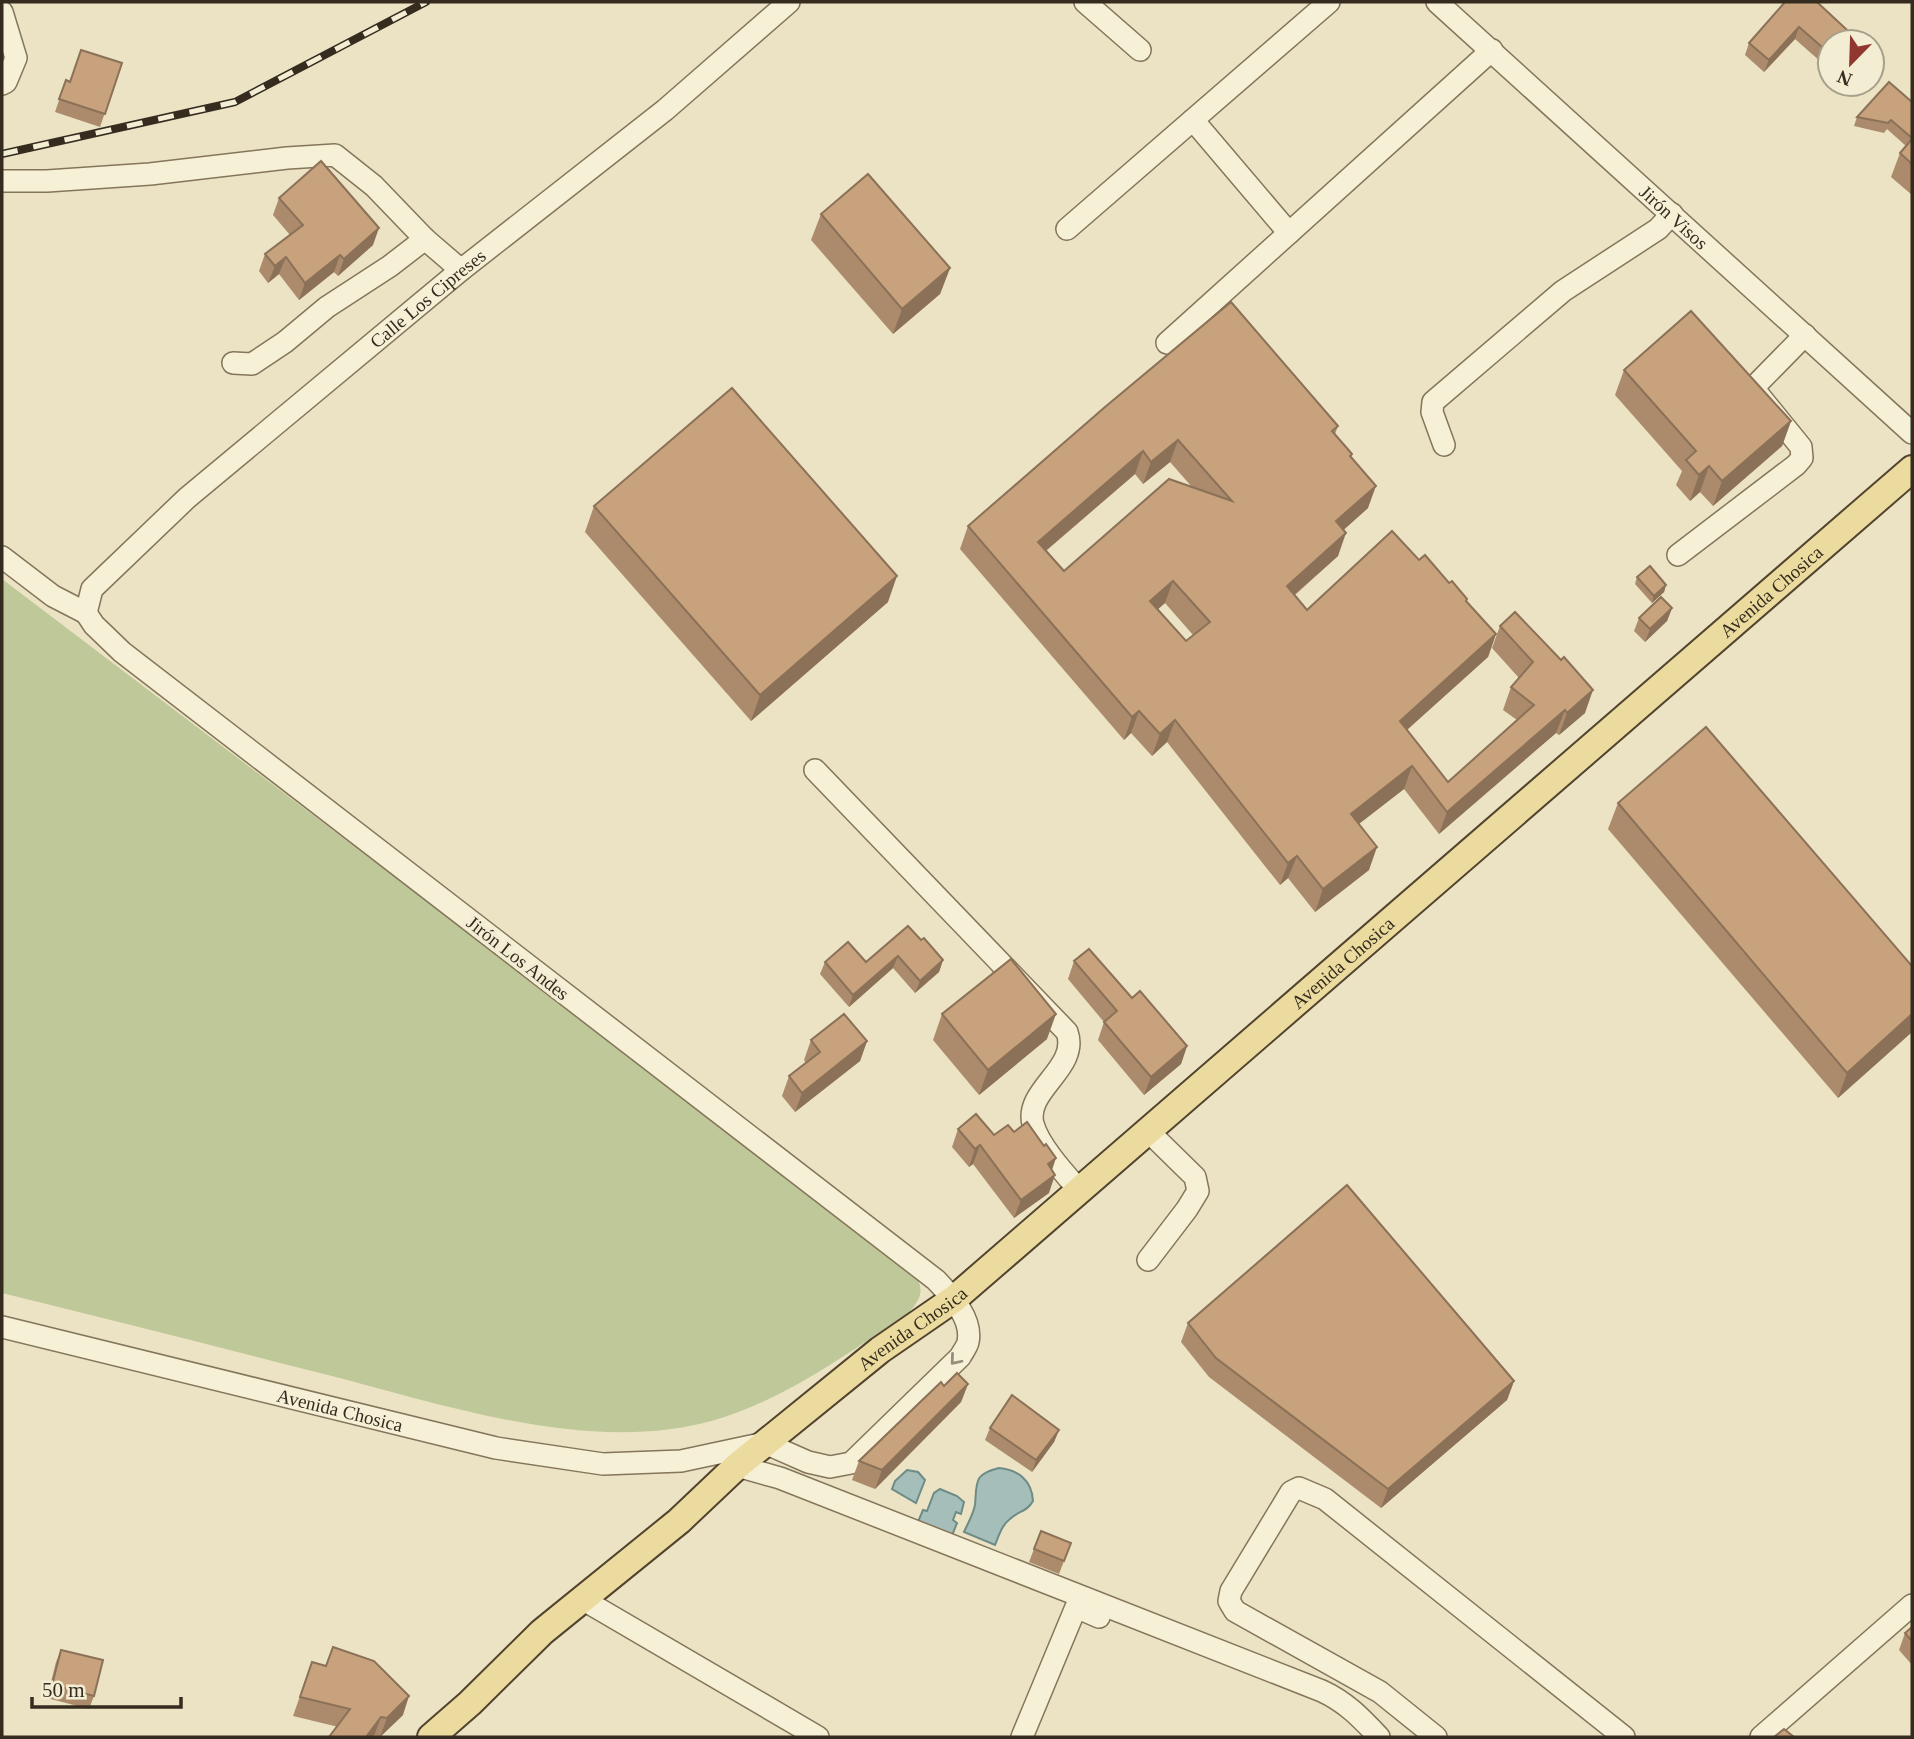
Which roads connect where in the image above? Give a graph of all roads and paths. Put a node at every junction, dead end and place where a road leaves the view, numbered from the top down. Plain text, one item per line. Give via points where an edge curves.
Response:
1 (789, 2) edge
2 (1085, 2) edge
3 (1329, 2) edge
4 (1437, 2) edge
5 (2, 12) edge
6 (1140, 50) dead end
7 (1492, 50) junction
8 (2, 84) edge
9 (1193, 120) junction
10 (2, 181) edge
11 (1672, 214) junction
12 (1067, 229) dead end
13 (1289, 233) junction
14 (425, 239) junction
15 (461, 270) junction
16 (1805, 335) junction
17 (1167, 343) dead end
18 (233, 363) dead end
19 (1734, 369) edge
20 (1754, 388) junction
21 (1912, 433) edge
22 (1444, 444) dead end
23 (1912, 469) edge
24 (1678, 555) dead end
25 (2, 557) edge
26 (86, 613) junction
27 (815, 770) dead end
28 (1148, 1131) junction
29 (1080, 1191) junction
30 (1148, 1260) dead end
31 (954, 1299) junction
32 (2, 1327) edge
33 (765, 1443) junction
34 (737, 1465) junction
35 (582, 1600) junction
36 (1103, 1605) junction
37 (1912, 1605) edge
38 (431, 1737) edge
39 (818, 1737) edge
40 (1022, 1737) edge
41 (1379, 1737) edge
42 (1436, 1737) edge
43 (1625, 1737) edge
44 (1761, 1737) edge

1 - 15 street, Calle Los Cipreses via 665,110
2 - 6 street
3 - 9 street
4 - 7 street, Jirón Visos
5 - 8 street via 16,58
7 - 11 street, Jirón Visos
7 - 13 street
9 - 12 street
9 - 13 street
10 - 14 street via 150,174 335,155 374,186
11 - 16 street, Jirón Visos
11 - 22 street via 1658,229 1563,291 1433,402 1432,412
13 - 17 street
14 - 15 street
14 - 18 street via 252,364
15 - 26 street, Calle Los Cipreses via 187,498 92,589
16 - 20 street
16 - 21 street, Jirón Visos
19 - 20 street
20 - 24 street via 1801,447 1802,458
23 - 28 main road, Avenida Chosica
25 - 26 street via 53,596
26 - 31 street, Jirón Los Andes via 122,652 936,1280
27 - 29 street via 1067,1032 1071,1043 1068,1056 1035,1104 1033,1123 1052,1158
28 - 29 main road, Avenida Chosica
28 - 30 street via 1195,1177 1198,1191
29 - 31 main road, Avenida Chosica
31 - 33 main road, Avenida Chosica via 880,1350
31 -> 33 street via 966,1322 968,1341 960,1357 850,1463 830,1467 808,1462
32 - 33 street, Avenida Chosica via 496,1448 603,1464 681,1461
33 - 34 main road, Avenida Chosica
34 - 35 main road, Avenida Chosica via 679,1521
34 - 36 street
35 - 38 main road, Avenida Chosica
35 - 39 street
36 - 40 street via 1099,1617 1076,1607
36 - 41 street via 1322,1690 1354,1710
37 - 44 street
42 - 43 street via 1380,1692 1235,1611 1229,1601 1291,1492 1299,1488 1325,1499

